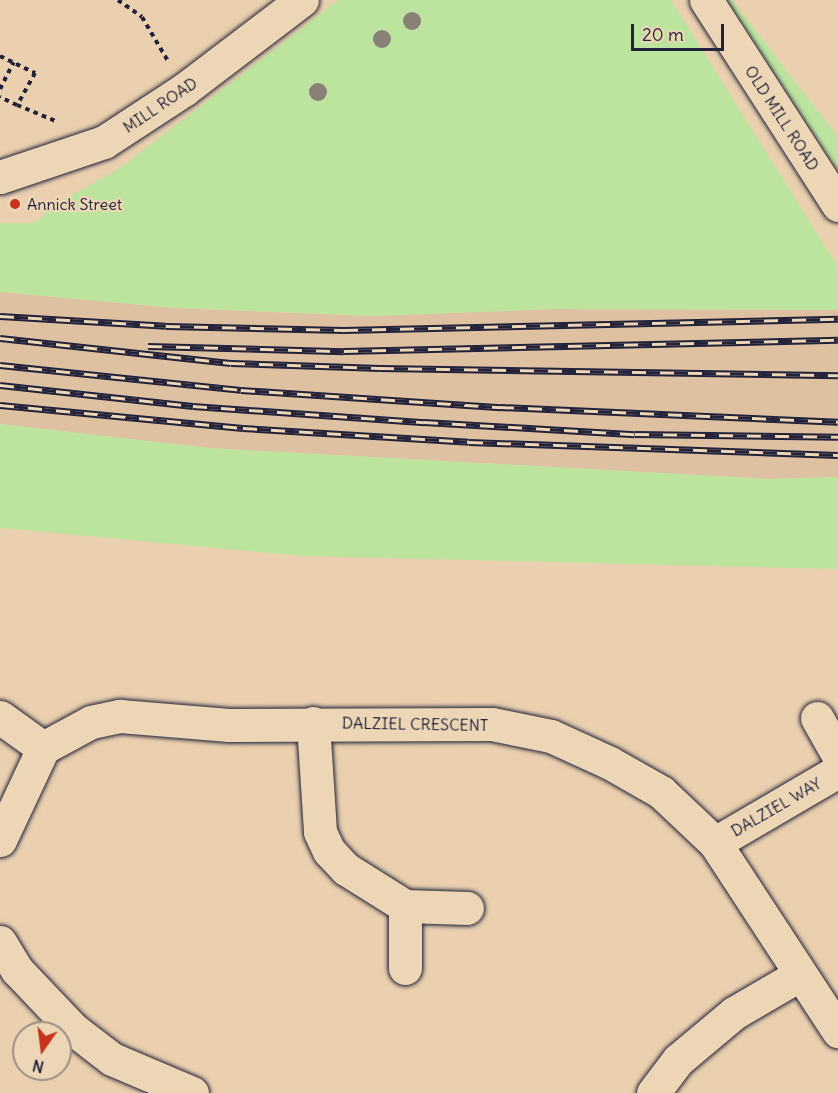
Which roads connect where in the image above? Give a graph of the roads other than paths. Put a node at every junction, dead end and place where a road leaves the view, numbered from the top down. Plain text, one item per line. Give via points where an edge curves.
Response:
1 (302, 0) edge
2 (706, 0) edge
3 (0, 177) edge
4 (838, 205) edge
5 (0, 717) edge
6 (817, 718) dead end
7 (314, 723) junction
8 (43, 748) junction
9 (838, 755) edge
10 (838, 771) edge
11 (0, 840) edge
12 (715, 843) junction
13 (405, 906) junction
14 (468, 908) dead end
15 (0, 942) edge
16 (405, 968) dead end
17 (799, 975) junction
18 (838, 1031) edge
19 (192, 1093) edge
20 (653, 1093) edge

1 - 3 street, MILL ROAD via 184,90 104,142
2 - 4 street, OLD MILL ROAD
5 - 8 street
6 - 9 street
7 - 8 street, DALZIEL CRESCENT via 229,725 120,716 91,722
7 - 12 street, DALZIEL CRESCENT via 492,724 551,736 660,792
7 - 13 street via 320,832 329,851 346,869
8 - 11 street
10 - 12 street, DALZIEL WAY
12 - 17 street, DALZIEL CRESCENT
13 - 14 street
13 - 16 street
15 - 19 street via 17,970 74,1029 112,1059
17 - 18 street, DALZIEL CRESCENT
17 - 20 street via 734,1012 678,1060

